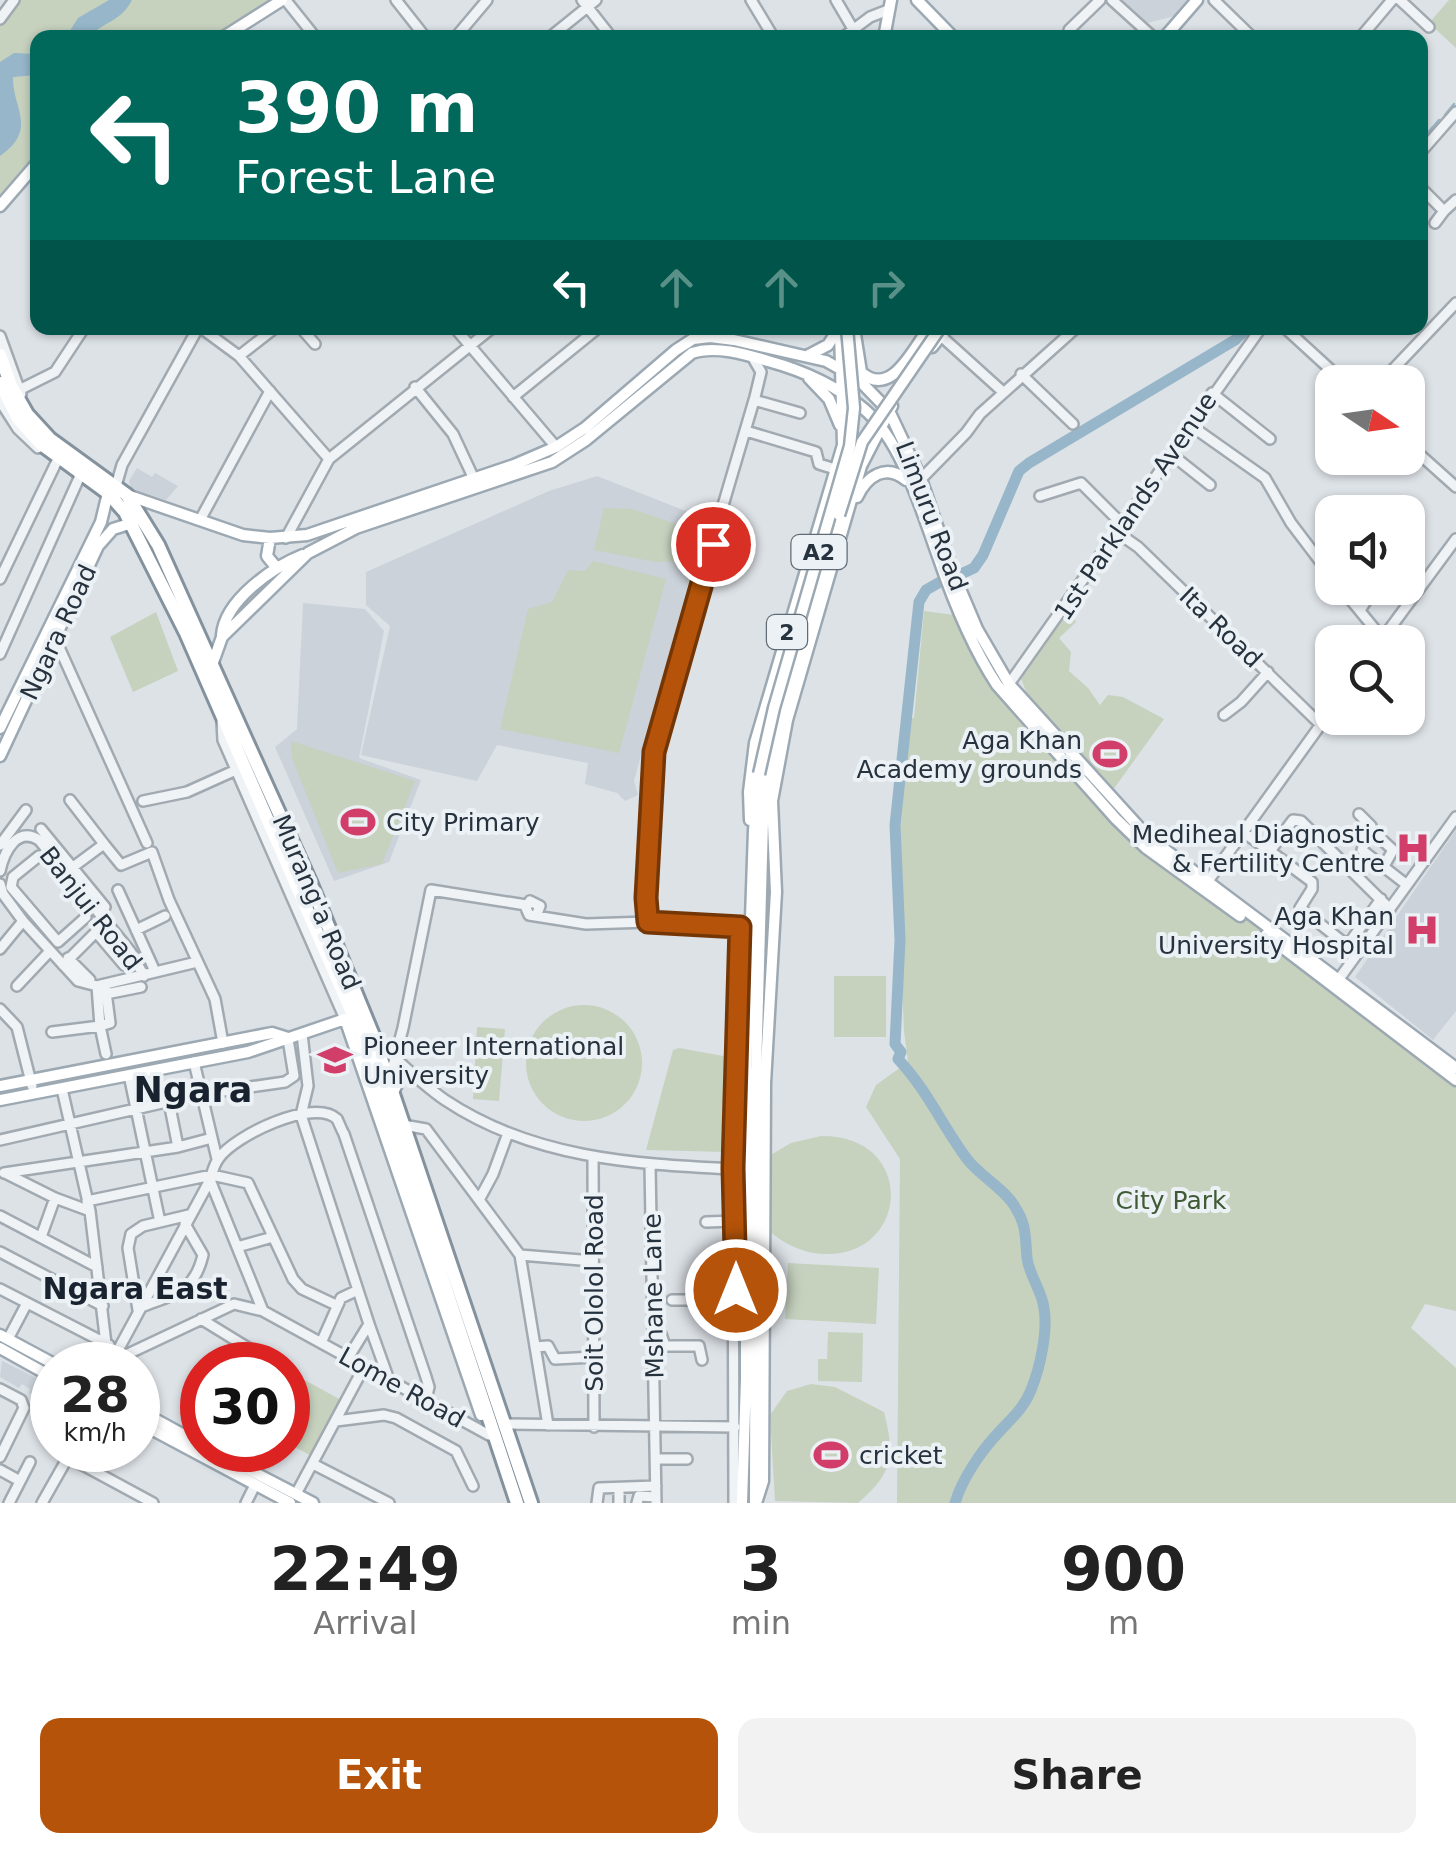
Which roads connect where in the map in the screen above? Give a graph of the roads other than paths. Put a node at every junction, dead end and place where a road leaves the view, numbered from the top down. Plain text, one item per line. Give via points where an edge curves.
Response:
1 (14, 0) edge
2 (396, 0) edge
3 (487, 0) edge
4 (752, 0) edge
5 (836, 0) edge
6 (917, 0) edge
7 (1100, 0) edge
8 (1112, 0) edge
9 (1197, 0) edge
10 (1214, 0) edge
11 (1392, 0) edge
12 (1400, 0) edge
13 (287, 1) edge
14 (588, 2) edge
15 (889, 5) edge
16 (0, 19) edge
17 (1430, 27) dead end
18 (853, 29) joint
19 (236, 30) edge
20 (247, 30) edge
21 (310, 30) edge
22 (420, 30) edge
23 (462, 30) edge
24 (558, 30) edge
25 (607, 30) edge
26 (769, 30) edge
27 (885, 30) edge
28 (946, 30) edge
29 (1069, 30) dead end
30 (1145, 30) edge
31 (1171, 30) edge
32 (1245, 30) edge
33 (1367, 30) edge
34 (1456, 112) edge
35 (1428, 144) edge
36 (30, 171) edge
37 (30, 181) edge
38 (1428, 195) edge
39 (1456, 200) edge
40 (0, 206) edge
41 (1444, 211) junction
42 (0, 215) edge
43 (1435, 223) dead end
44 (1456, 303) edge
45 (1428, 332) edge
46 (79, 335) edge
47 (196, 335) edge
48 (210, 335) edge
49 (266, 335) edge
50 (308, 335) edge
51 (461, 335) edge
52 (483, 335) edge
53 (590, 335) edge
54 (703, 335) edge
55 (722, 335) edge
56 (838, 335) edge
57 (845, 335) edge
58 (846, 335) edge
59 (848, 335) edge
60 (924, 335) edge
61 (938, 335) edge
62 (939, 335) edge
63 (947, 335) edge
64 (1068, 335) edge
65 (1255, 335) edge
66 (1294, 335) edge
67 (1426, 335) edge
68 (0, 336) edge
69 (315, 344) dead end
70 (470, 346) junction
71 (0, 356) edge
72 (238, 356) junction
73 (751, 356) junction
74 (808, 356) junction
75 (776, 363) junction
76 (1326, 365) edge
77 (1397, 365) edge
78 (843, 370) junction
79 (761, 372) junction
80 (806, 373) junction
81 (1022, 374) junction
82 (2, 382) edge
83 (416, 387) junction
84 (19, 390) junction
85 (270, 391) junction
86 (1003, 392) junction
87 (1212, 392) junction
88 (844, 395) junction
89 (513, 398) junction
90 (754, 400) junction
91 (0, 401) edge
92 (889, 411) junction
93 (27, 414) junction
94 (800, 414) dead end
95 (1072, 424) dead end
96 (1190, 425) junction
97 (879, 428) junction
98 (746, 430) junction
99 (844, 436) junction
100 (1270, 439) dead end
101 (556, 447) junction
102 (1171, 454) junction
103 (1425, 459) edge
104 (329, 460) junction
105 (56, 463) junction
106 (122, 465) junction
107 (834, 469) junction
108 (91, 478) junction
109 (474, 479) junction
110 (918, 484) junction
111 (1210, 484) dead end
112 (1456, 487) edge
113 (117, 491) junction
114 (1040, 496) dead end
115 (200, 520) junction
116 (841, 520) junction
117 (132, 524) junction
118 (1120, 529) junction
119 (270, 538) junction
120 (286, 538) junction
121 (1456, 539) edge
122 (308, 553) junction
123 (1315, 555) edge
124 (276, 567) junction
125 (0, 578) edge
126 (1356, 605) edge
127 (1363, 605) edge
128 (1360, 610) junction
129 (1371, 625) edge
130 (1393, 625) edge
131 (51, 634) junction
132 (222, 637) junction
133 (0, 654) edge
134 (212, 665) junction
135 (1268, 672) junction
136 (1009, 684) junction
137 (223, 715) junction
138 (1224, 716) dead end
139 (1315, 719) edge
140 (0, 726) edge
141 (1315, 733) edge
142 (0, 756) edge
143 (236, 770) junction
144 (763, 776) junction
145 (70, 800) dead end
146 (143, 802) dead end
147 (26, 810) dead end
148 (1360, 814) dead end
149 (1456, 818) edge
150 (42, 829) dead end
151 (1370, 829) junction
152 (754, 830) junction
153 (1244, 832) junction
154 (104, 844) junction
155 (147, 844) dead end
156 (767, 848) junction
157 (2, 850) edge
158 (1270, 851) junction
159 (39, 856) dead end
160 (1384, 866) junction
161 (69, 870) junction
162 (0, 871) edge
163 (1208, 881) junction
164 (0, 884) edge
165 (1408, 885) junction
166 (118, 890) dead end
167 (1381, 898) junction
168 (105, 908) dead end
169 (1390, 908) junction
170 (165, 916) dead end
171 (86, 917) dead end
172 (23, 921) junction
173 (42, 922) junction
174 (648, 922) junction
175 (32, 930) junction
176 (136, 930) junction
177 (143, 944) junction
178 (0, 949) edge
179 (50, 951) junction
180 (130, 952) junction
181 (66, 961) junction
182 (197, 962) junction
183 (124, 965) dead end
184 (153, 967) dead end
185 (142, 982) junction
186 (1336, 983) junction
187 (17, 986) dead end
188 (100, 986) junction
189 (0, 1009) edge
190 (103, 1019) junction
191 (345, 1019) junction
192 (52, 1032) dead end
193 (302, 1034) junction
194 (374, 1038) junction
195 (288, 1039) junction
196 (223, 1044) junction
197 (106, 1054) dead end
198 (396, 1058) junction
199 (194, 1062) junction
200 (1456, 1068) edge
201 (414, 1075) junction
202 (128, 1076) junction
203 (32, 1080) junction
204 (1456, 1080) edge
205 (0, 1086) edge
206 (390, 1088) junction
207 (62, 1089) junction
208 (34, 1094) junction
209 (202, 1094) junction
210 (0, 1100) edge
211 (168, 1102) junction
212 (135, 1109) junction
213 (301, 1115) junction
214 (70, 1124) junction
215 (403, 1125) junction
216 (508, 1133) junction
217 (212, 1138) junction
218 (0, 1140) edge
219 (178, 1146) junction
220 (143, 1150) junction
221 (593, 1158) junction
222 (217, 1159) junction
223 (78, 1160) junction
224 (650, 1165) junction
225 (733, 1168) junction
226 (2, 1172) edge
227 (211, 1178) junction
228 (152, 1187) junction
229 (55, 1198) junction
230 (479, 1200) junction
231 (89, 1206) junction
232 (0, 1216) edge
233 (188, 1219) junction
234 (735, 1221) junction
235 (160, 1222) junction
236 (706, 1222) dead end
237 (273, 1237) junction
238 (41, 1238) junction
239 (237, 1247) junction
240 (0, 1252) edge
241 (520, 1256) junction
242 (593, 1261) junction
243 (97, 1267) junction
244 (0, 1289) edge
245 (254, 1290) junction
246 (358, 1290) junction
247 (672, 1300) dead end
248 (736, 1300) junction
249 (27, 1303) junction
250 (241, 1303) junction
251 (336, 1305) junction
252 (103, 1306) junction
253 (140, 1310) junction
254 (263, 1310) junction
255 (200, 1319) junction
256 (368, 1324) junction
257 (654, 1333) junction
258 (3, 1341) edge
259 (102, 1342) edge
260 (106, 1342) edge
261 (122, 1342) edge
262 (154, 1342) edge
263 (238, 1342) edge
264 (321, 1344) junction
265 (535, 1348) junction
266 (30, 1353) edge
267 (594, 1356) junction
268 (348, 1358) junction
269 (702, 1360) dead end
270 (30, 1361) edge
271 (364, 1367) junction
272 (389, 1380) junction
273 (0, 1389) edge
274 (426, 1399) junction
275 (336, 1421) junction
276 (505, 1424) junction
277 (548, 1425) junction
278 (656, 1426) junction
279 (594, 1427) junction
280 (735, 1427) junction
281 (488, 1435) junction
282 (0, 1457) edge
283 (687, 1459) dead end
284 (656, 1460) junction
285 (30, 1462) dead end
286 (313, 1464) junction
287 (0, 1470) edge
288 (60, 1472) edge
289 (100, 1472) edge
290 (235, 1472) edge
291 (248, 1472) edge
292 (20, 1481) junction
293 (256, 1485) junction
294 (474, 1486) dead end
295 (619, 1488) junction
296 (656, 1495) edge
297 (293, 1499) edge
298 (739, 1501) edge
299 (9, 1503) edge
300 (42, 1503) edge
301 (153, 1503) edge
302 (246, 1503) edge
303 (313, 1503) edge
304 (389, 1503) edge
305 (514, 1503) edge
306 (531, 1503) edge
307 (597, 1503) edge
308 (619, 1503) edge
309 (637, 1503) edge
310 (756, 1503) edge

1 - 16 street
2 - 22 street
3 - 23 street
4 - 26 street
5 - 18 street
6 - 28 main road
7 - 29 street
8 - 30 street
9 - 31 main road
10 - 32 street
11 - 33 street
12 - 17 street
13 - 19 main road
13 - 20 main road
13 - 21 street
14 - 24 street
14 - 25 street
15 - 18 street
15 - 27 main road
34 - 35 street
36 - 40 main road
37 - 42 main road
38 - 41 street
39 - 41 street
41 - 43 street
44 - 45 street
46 - 84 street via 54,372
47 - 106 street, Ngara Road
48 - 72 street
49 - 72 street
50 - 69 street
51 - 70 street
52 - 70 street
53 - 89 street
54 - 101 main road, Limuru Road
55 - 74 main road, Limuru Road
56 - 74 main road
57 - 78 main road, 2
58 - 144 main road, A2, bridge via 854,408 850,446 787,661
59 - 60 main road via 861,372 882,381 897,372
61 - 116 main road, A2, bridge via 862,442
62 - 92 main road
63 - 86 street
64 - 81 street
65 - 87 street, 1st Parklands Avenue
66 - 76 street
67 - 77 street
68 - 84 street, Murang'a Road
70 - 83 street
70 - 89 street
71 - 82 highway, Murang'a Road
72 - 85 street
73 - 75 main road, Limuru Road
73 - 79 street
73 - 122 main road, Limuru Road via 692,353 552,462 356,528
74 - 78 main road, Limuru Road
75 - 79 street
75 - 80 main road, Limuru Road
78 - 88 main road, 2
78 - 92 main road, Limuru Road
79 - 90 street
80 - 88 main road, Limuru Road
80 - 99 main road via 829,398
81 - 86 street
81 - 95 street
82 - 93 highway, Murang'a Road
82 - 108 highway, Murang'a Road via 25,427
83 - 104 street
83 - 109 street via 454,434
84 - 93 street, Murang'a Road
85 - 104 street
85 - 115 street
86 - 110 street
87 - 96 street, 1st Parklands Avenue
87 - 100 street
88 - 97 main road, Limuru Road
88 - 99 main road, 2
89 - 101 street
90 - 94 street
90 - 98 street
91 - 105 street, Murang'a Road via 18,429
92 - 97 main road
92 - 110 main road, Limuru Road
93 - 108 highway, Murang'a Road
96 - 102 street, 1st Parklands Avenue
96 - 123 street via 1264,478
97 - 110 main road, Limuru Road
97 - 116 main road
98 - 107 street via 816,452 818,464
98 - 174 street via 654,752
99 - 107 main road, 2
101 - 109 main road, Limuru Road
102 - 111 street
102 - 118 street, 1st Parklands Avenue
103 - 112 street
104 - 120 street
105 - 108 street, Murang'a Road
105 - 125 street
106 - 108 street
106 - 113 street, Ngara Road
107 - 152 main road, 2 via 756,743 748,797
108 - 113 highway, Murang'a Road
108 - 133 street
109 - 120 main road, Limuru Road
110 - 116 main road via 892,472 874,476
110 - 136 main road, Limuru Road via 977,630
110 - 186 main road, Limuru Road via 956,606 998,685 1146,848
113 - 115 main road, Limuru Road
113 - 117 highway, Murang'a Road
113 - 131 main road, Ngara Road
113 - 134 highway, Murang'a Road via 158,545
114 - 118 street, Ita Road via 1081,483
115 - 119 main road, Limuru Road
116 - 144 main road, A2
116 - 156 main road via 780,750
117 - 131 main road, Ngara Road via 106,534
117 - 137 highway, Murang'a Road
118 - 135 street, Ita Road
118 - 136 street, 1st Parklands Avenue
119 - 120 main road, Limuru Road
119 - 124 main road via 267,556
121 - 130 street
122 - 124 main road
122 - 132 main road, Limuru Road
124 - 132 main road via 226,619
126 - 128 street
127 - 128 street
128 - 129 street
131 - 140 main road, Ngara Road
131 - 142 main road, Ngara Road
131 - 155 street
132 - 134 main road, Limuru Road
134 - 194 highway, Murang'a Road
135 - 138 street
135 - 139 street, Ita Road
136 - 163 main road, Limuru Road via 1148,837
137 - 143 street, Murang'a Road via 223,740
137 - 305 highway, Murang'a Road via 361,1033
141 - 153 street
143 - 146 street
143 - 191 street, Murang'a Road
144 - 152 main road, A2
144 - 156 main road, A2
145 - 154 street
147 - 157 street
148 - 151 street
149 - 165 street
150 - 161 street
151 - 160 street via 1393,850
151 - 160 street via 1362,850
152 - 298 main road, A2
153 - 158 street
153 - 163 street
154 - 161 street
154 - 182 street via 121,865 152,852
156 - 310 main road, A2 via 756,1090
157 - 161 street, Banjui Road via 32,836
157 - 162 street, Banjui Road
158 - 167 street via 1293,820 1301,821
158 - 167 street via 1312,882 1300,908 1343,942 1350,942
159 - 173 street via 11,883
160 - 165 street
161 - 168 street
161 - 180 street, Banjui Road
163 - 186 main road, Limuru Road
164 - 172 street, Banjui Road
165 - 169 street
166 - 176 street
167 - 169 street
169 - 186 street
170 - 176 street
171 - 173 street via 59,942
172 - 175 street, Banjui Road
172 - 178 street
173 - 175 street
174 - 198 street via 586,924 527,914 526,905 432,890
174 - 225 street via 740,927
175 - 179 street, Banjui Road
176 - 177 street
177 - 180 street
177 - 184 street
179 - 181 street, Banjui Road
179 - 187 street
180 - 185 street, Banjui Road
181 - 183 street via 96,932
181 - 188 street, Banjui Road via 78,981
182 - 185 street, Banjui Road
182 - 196 street via 215,999
185 - 188 street, Banjui Road
186 - 200 main road, Limuru Road
186 - 204 main road, Limuru Road
188 - 190 street
189 - 203 street via 17,1027
190 - 192 street
190 - 197 street
191 - 193 main road
191 - 281 main road, Murang'a Road
193 - 195 main road
193 - 213 street via 308,1086
194 - 198 street
194 - 206 highway, Murang'a Road
195 - 196 main road via 272,1033
195 - 199 main road
195 - 209 street via 294,1076 285,1082
196 - 203 main road
198 - 201 street
198 - 206 street
199 - 202 main road
199 - 209 street
201 - 206 main road
201 - 216 street
202 - 207 main road
202 - 212 street
203 - 205 main road
203 - 208 street
206 - 215 highway, Murang'a Road
207 - 208 main road
207 - 214 street
208 - 210 main road
209 - 211 street
209 - 217 street
211 - 212 street
211 - 219 street
212 - 214 street
212 - 220 street
213 - 222 street via 266,1125
213 - 246 street
213 - 274 street via 335,1117 344,1134 429,1386
214 - 218 street
214 - 223 street
215 - 230 street via 426,1129
215 - 276 highway, Murang'a Road
216 - 221 street
216 - 230 street
217 - 219 street
217 - 222 street
219 - 220 street
220 - 223 street
220 - 228 street
221 - 224 street
221 - 242 street, Soit Ololol Road
222 - 227 street
223 - 226 street
223 - 231 street
224 - 225 street
224 - 257 street, Mshane Lane
225 - 234 street
226 - 229 street
227 - 228 street
227 - 233 street
227 - 237 street via 248,1183
227 - 239 street
228 - 231 street
228 - 235 street
229 - 231 street
229 - 238 street
230 - 241 street
231 - 243 street
232 - 238 street
233 - 235 street
233 - 253 street
233 - 253 street via 203,1254 199,1273 187,1289
234 - 236 street
234 - 248 street
235 - 253 street via 137,1229 128,1240
237 - 239 street
237 - 251 street via 297,1284
238 - 243 street
239 - 245 street
240 - 252 street
241 - 242 street
241 - 265 street
242 - 267 street, Soit Ololol Road
243 - 252 street
244 - 249 street
245 - 250 street
245 - 254 street
246 - 251 street
246 - 256 street
247 - 248 street
248 - 280 street
249 - 258 street
249 - 259 street
250 - 254 street, Lome Road
250 - 255 street
251 - 264 street
252 - 260 street
253 - 261 street
254 - 264 street, Lome Road
255 - 262 street
255 - 263 street
256 - 268 street
256 - 272 street
257 - 269 street via 665,1346 699,1346
257 - 278 street, Mshane Lane
258 - 266 main road
258 - 270 main road
264 - 268 street, Lome Road
265 - 267 street via 548,1346 555,1359
265 - 277 street
267 - 279 street, Soit Ololol Road
268 - 271 street, Lome Road
271 - 272 street, Lome Road
271 - 275 street
272 - 274 street, Lome Road
273 - 282 street via 24,1408
274 - 281 street, Lome Road
275 - 286 street
275 - 294 street via 396,1418 452,1448
276 - 277 street
276 - 306 highway, Murang'a Road
277 - 279 street
278 - 279 street
278 - 280 street
278 - 284 street, Mshane Lane
280 - 298 street
281 - 305 main road, Murang'a Road
283 - 284 street
284 - 296 street, Mshane Lane
285 - 292 street
286 - 297 street
286 - 304 street
287 - 292 street
288 - 300 street
289 - 301 street
290 - 293 main road
291 - 297 main road
292 - 299 street
293 - 297 main road
293 - 302 street
295 - 296 street
295 - 307 street via 599,1488
295 - 308 street
296 - 309 street via 639,1496
297 - 303 main road

